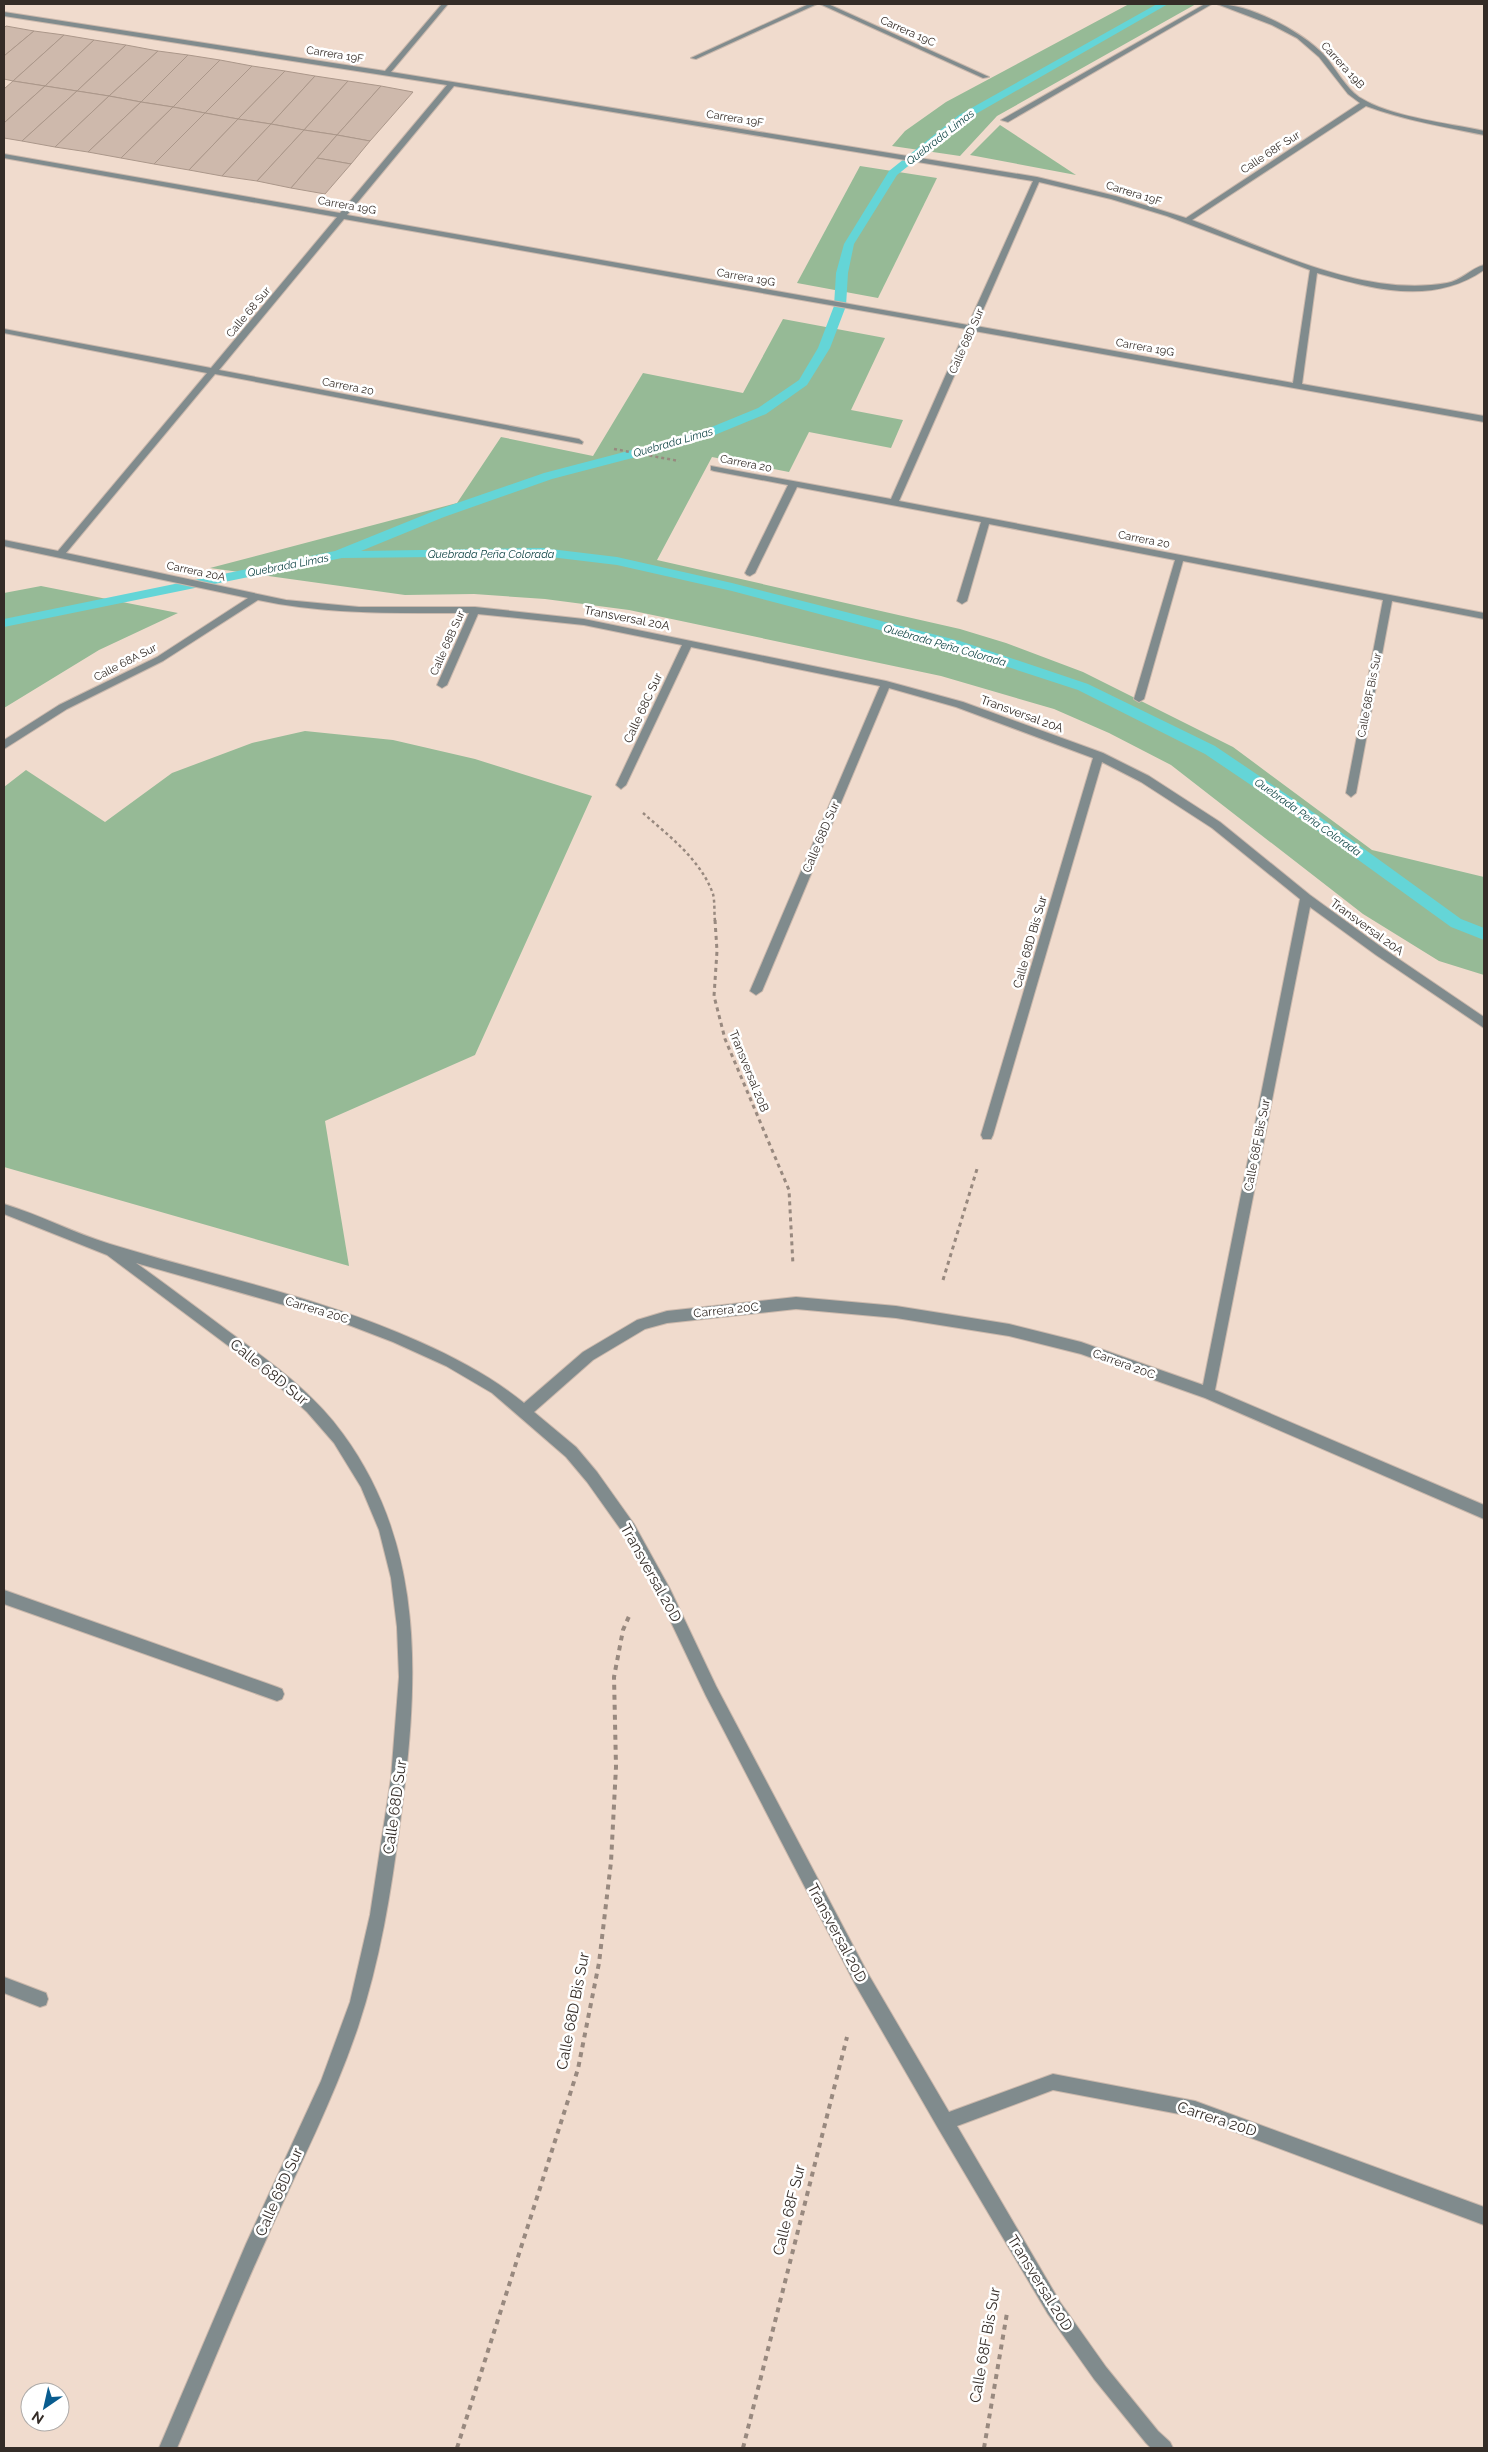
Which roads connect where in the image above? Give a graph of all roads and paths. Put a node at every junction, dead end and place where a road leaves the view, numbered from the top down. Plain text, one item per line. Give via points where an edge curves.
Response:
1 (444, 4) edge
2 (814, 4) edge
3 (824, 4) edge
4 (1209, 4) edge
5 (1220, 4) edge
6 (4, 14) edge
7 (694, 58) dead end
8 (387, 74) junction
9 (985, 77) dead end
10 (452, 84) junction
11 (1365, 103) junction
12 (1005, 120) dead end
13 (1484, 133) edge
14 (4, 156) edge
15 (1038, 179) junction
16 (342, 216) junction
17 (1187, 220) junction
18 (1484, 267) edge
19 (1314, 268) junction
20 (972, 328) junction
21 (4, 331) edge
22 (213, 371) junction
23 (1296, 386) junction
24 (1484, 419) edge
25 (579, 442) joint
26 (714, 468) joint
27 (794, 483) junction
28 (894, 502) junction
29 (986, 520) junction
30 (4, 543) edge
31 (60, 555) junction
32 (1180, 557) junction
33 (750, 574) dead end
34 (256, 597) junction
35 (1388, 598) junction
36 (962, 601) dead end
37 (475, 610) junction
38 (1484, 616) edge
39 (688, 642) junction
40 (886, 684) junction
41 (442, 685) dead end
42 (1139, 699) dead end
43 (4, 745) edge
44 (1100, 756) junction
45 (620, 784) joint
46 (1351, 793) dead end
47 (1306, 898) junction
48 (756, 991) dead end
49 (1484, 1023) edge
50 (987, 1135) joint
51 (4, 1209) edge
52 (106, 1249) junction
53 (796, 1303) junction
54 (932, 1317) junction
55 (1208, 1393) junction
56 (525, 1411) junction
57 (1484, 1512) edge
58 (650, 1568) junction
59 (4, 1597) edge
60 (277, 1694) dead end
61 (861, 1978) junction
62 (4, 1985) edge
63 (40, 1999) dead end
64 (944, 2122) junction
65 (1484, 2216) edge
66 (1018, 2248) junction
67 (168, 2448) edge
68 (458, 2448) edge
69 (743, 2448) edge
70 (984, 2448) edge
71 (1164, 2448) edge

1 - 8 street
2 - 7 street
3 - 9 street, Carrera 19C
4 - 12 street
5 - 11 street, Carrera 19B via 1263,18 1292,32 1320,55 1355,97
6 - 8 street, Carrera 19F
8 - 10 street, Carrera 19F
10 - 15 street, Carrera 19F
10 - 16 street, Calle 68 Sur
11 - 13 street, Carrera 19B
11 - 17 street, Calle 68F Sur
14 - 16 street, Carrera 19G
15 - 17 street, Carrera 19F
15 - 20 street, Calle 68D Sur
16 - 20 street, Carrera 19G
16 - 22 street, Calle 68 Sur
17 - 19 street, Carrera 19F
18 - 19 street, Carrera 19F via 1450,285 1423,288 1394,288
19 - 23 street
20 - 23 street, Carrera 19G
20 - 28 street, Calle 68D Sur
21 - 22 street, Carrera 20
22 - 25 street, Carrera 20
22 - 31 street, Calle 68 Sur
23 - 24 street, Carrera 19G
25 - 26 path, Carrera 20
26 - 27 street, Carrera 20
27 - 28 street, Carrera 20
27 - 33 street
28 - 29 street, Carrera 20
29 - 32 street, Carrera 20
29 - 36 street
30 - 31 street, Carrera 20A
31 - 34 street, Carrera 20A
32 - 35 street, Carrera 20
32 - 42 street
34 - 37 street, Carrera 20A via 359,610
34 - 43 street, Calle 68A Sur via 183,645 62,707
35 - 38 street, Carrera 20
35 - 46 street, Calle 68F Bis Sur
37 - 39 street, Transversal 20A via 584,622
37 - 41 street, Calle 68B Sur
39 - 40 street, Transversal 20A
39 - 45 street, Calle 68C Sur
40 - 44 street, Transversal 20A via 958,704
40 - 48 street, Calle 68D Sur
44 - 47 street, Transversal 20A via 1145,779 1216,825
44 - 50 street, Calle 68D Bis Sur
45 - 53 path, Transversal 20B via 646,817 678,843 698,868 713,895 717,951 714,996 725,1039 789,1190
47 - 49 street, Transversal 20A
47 - 55 street, Calle 68F Bis Sur
50 - 54 path
51 - 52 street, Carrera 20C
52 - 56 street, Carrera 20C via 352,1320 451,1362 498,1389
52 - 67 street, Calle 68D Sur via 276,1373 310,1404 340,1441 365,1483 385,1529 400,1580 407,1634 402,1757 376,1931 358,2003 326,2088 226,2307
53 - 54 street, Carrera 20C
53 - 56 street, Carrera 20C via 693,1312 642,1324 588,1356
54 - 55 street, Carrera 20C via 1009,1330 1080,1348
55 - 57 street, Carrera 20C
56 - 58 street, Transversal 20D via 571,1452 592,1477 629,1529
58 - 61 street, Transversal 20D
58 - 68 path, Calle 68D Bis Sur via 623,1630 614,1677 616,1767 611,1862 600,1963 578,2069
59 - 60 street
61 - 64 street, Transversal 20D
61 - 69 path, Calle 68F Sur
62 - 63 street
64 - 65 street, Carrera 20D via 1053,2082 1196,2109
64 - 66 street, Transversal 20D
66 - 70 path, Calle 68F Bis Sur
66 - 71 street, Transversal 20D via 1071,2332 1146,2430

